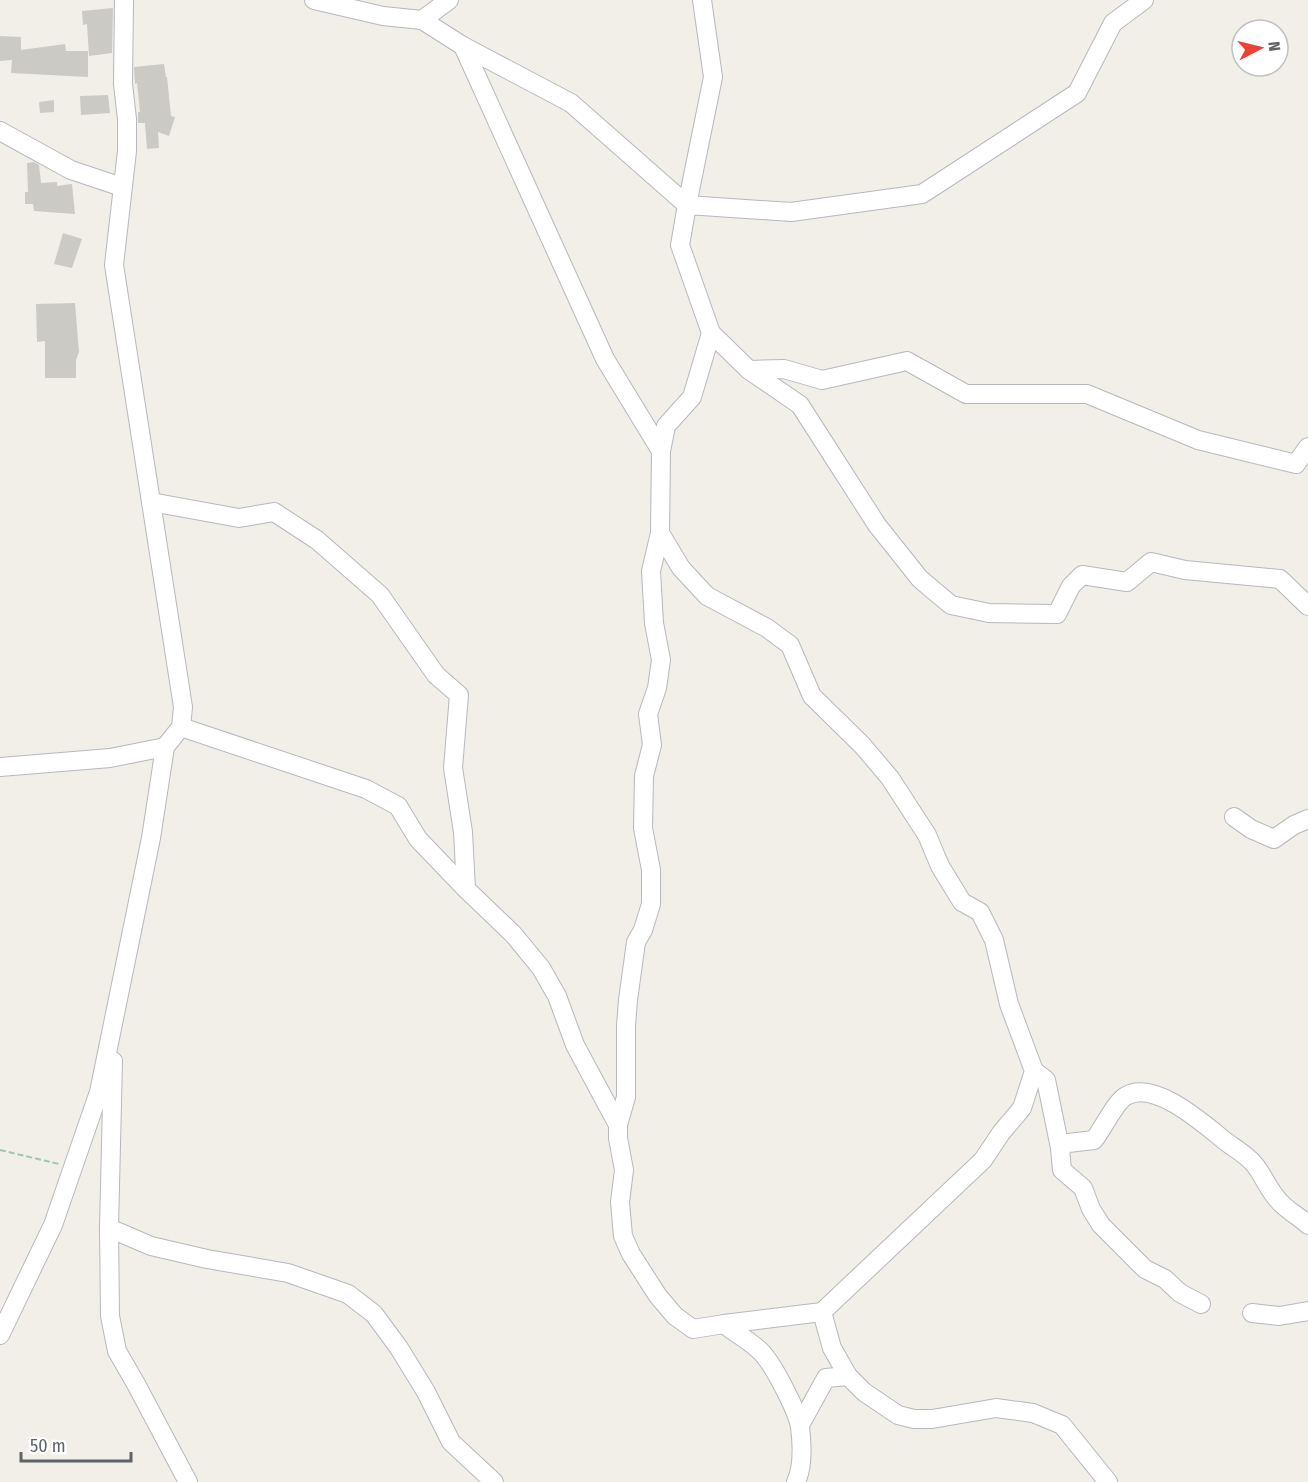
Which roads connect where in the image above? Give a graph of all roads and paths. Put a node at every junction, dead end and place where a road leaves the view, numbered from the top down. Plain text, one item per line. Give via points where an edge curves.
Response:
1 (124, 0) edge
2 (449, 0) edge
3 (702, 0) edge
4 (1144, 0) edge
5 (318, 1) edge
6 (422, 20) junction
7 (463, 46) junction
8 (0, 131) edge
9 (122, 187) junction
10 (687, 205) junction
11 (711, 333) junction
12 (748, 370) junction
13 (1308, 447) edge
14 (661, 451) junction
15 (151, 502) junction
16 (660, 533) junction
17 (1308, 606) edge
18 (181, 727) junction
19 (165, 747) junction
20 (0, 767) edge
21 (1233, 817) dead end
22 (1308, 819) edge
23 (466, 889) junction
24 (114, 1018) junction
25 (1034, 1071) junction
26 (618, 1125) junction
27 (1060, 1148) junction
28 (0, 1150) edge
29 (73, 1167) junction
30 (1308, 1225) edge
31 (109, 1228) junction
32 (1201, 1304) dead end
33 (1308, 1311) edge
34 (822, 1312) junction
35 (1252, 1313) dead end
36 (724, 1324) junction
37 (0, 1335) edge
38 (848, 1376) junction
39 (800, 1425) junction
40 (188, 1482) edge
41 (494, 1482) edge
42 (796, 1482) edge
43 (1108, 1482) edge

1 - 9 street via 127,151
2 - 6 street
3 - 10 street via 713,77
4 - 10 street via 1113,23 1077,93 922,194 791,213
5 - 6 street via 383,16
6 - 7 street
7 - 10 street via 571,103
7 - 14 street via 605,359
8 - 9 street via 71,170
9 - 15 street via 114,265
10 - 11 street via 680,245
11 - 12 street
11 - 14 street via 692,396 666,426
12 - 13 street via 784,369 822,380 907,361 966,394 1087,394 1198,440 1296,464
12 - 17 street via 800,405 877,525 920,579 951,605 989,613 1058,614 1071,586 1082,574 1127,582 1151,562 1185,570 1280,579
14 - 16 street
15 - 18 street via 183,707
15 - 23 street via 239,518 274,512 317,540 380,595 436,675 459,695 453,768 463,832
16 - 25 street via 681,568 707,596 790,645 812,696 890,778 927,835 962,902 980,912 994,940 1009,1004
16 - 26 street via 651,570 661,660 648,714 652,745 644,776 643,828 651,870 651,904 636,942 626,1026 626,1097
18 - 19 street
18 - 23 street via 366,789 398,806 418,839
19 - 20 street via 110,758
19 - 24 street via 151,838
21 - 22 street via 1274,839
23 - 26 street via 513,934 541,968 557,996 574,1045
24 - 29 street via 99,1092
24 - 31 street
25 - 27 street via 1046,1080
25 - 34 street via 1022,1108 982,1160
26 - 36 street via 624,1170 620,1202 623,1236 631,1254 675,1316 693,1329
27 - 30 street via 1068,1143 1094,1140 1125,1096 1140,1091 1156,1095 1196,1117 1254,1163 1265,1185 1283,1206
27 - 32 street via 1062,1170 1083,1188 1101,1226 1145,1269
28 - 29 path
29 - 37 street via 52,1225
31 - 40 street via 111,1316 117,1351
31 - 41 street via 151,1246 288,1273 348,1294 374,1314 399,1348 451,1442
33 - 35 street via 1280,1316
34 - 36 street
34 - 38 street via 832,1348
36 - 39 street via 759,1349 780,1379
38 - 39 street via 826,1378
38 - 43 street via 880,1404 914,1419 996,1408 1032,1413 1062,1425
39 - 42 street via 800,1473

